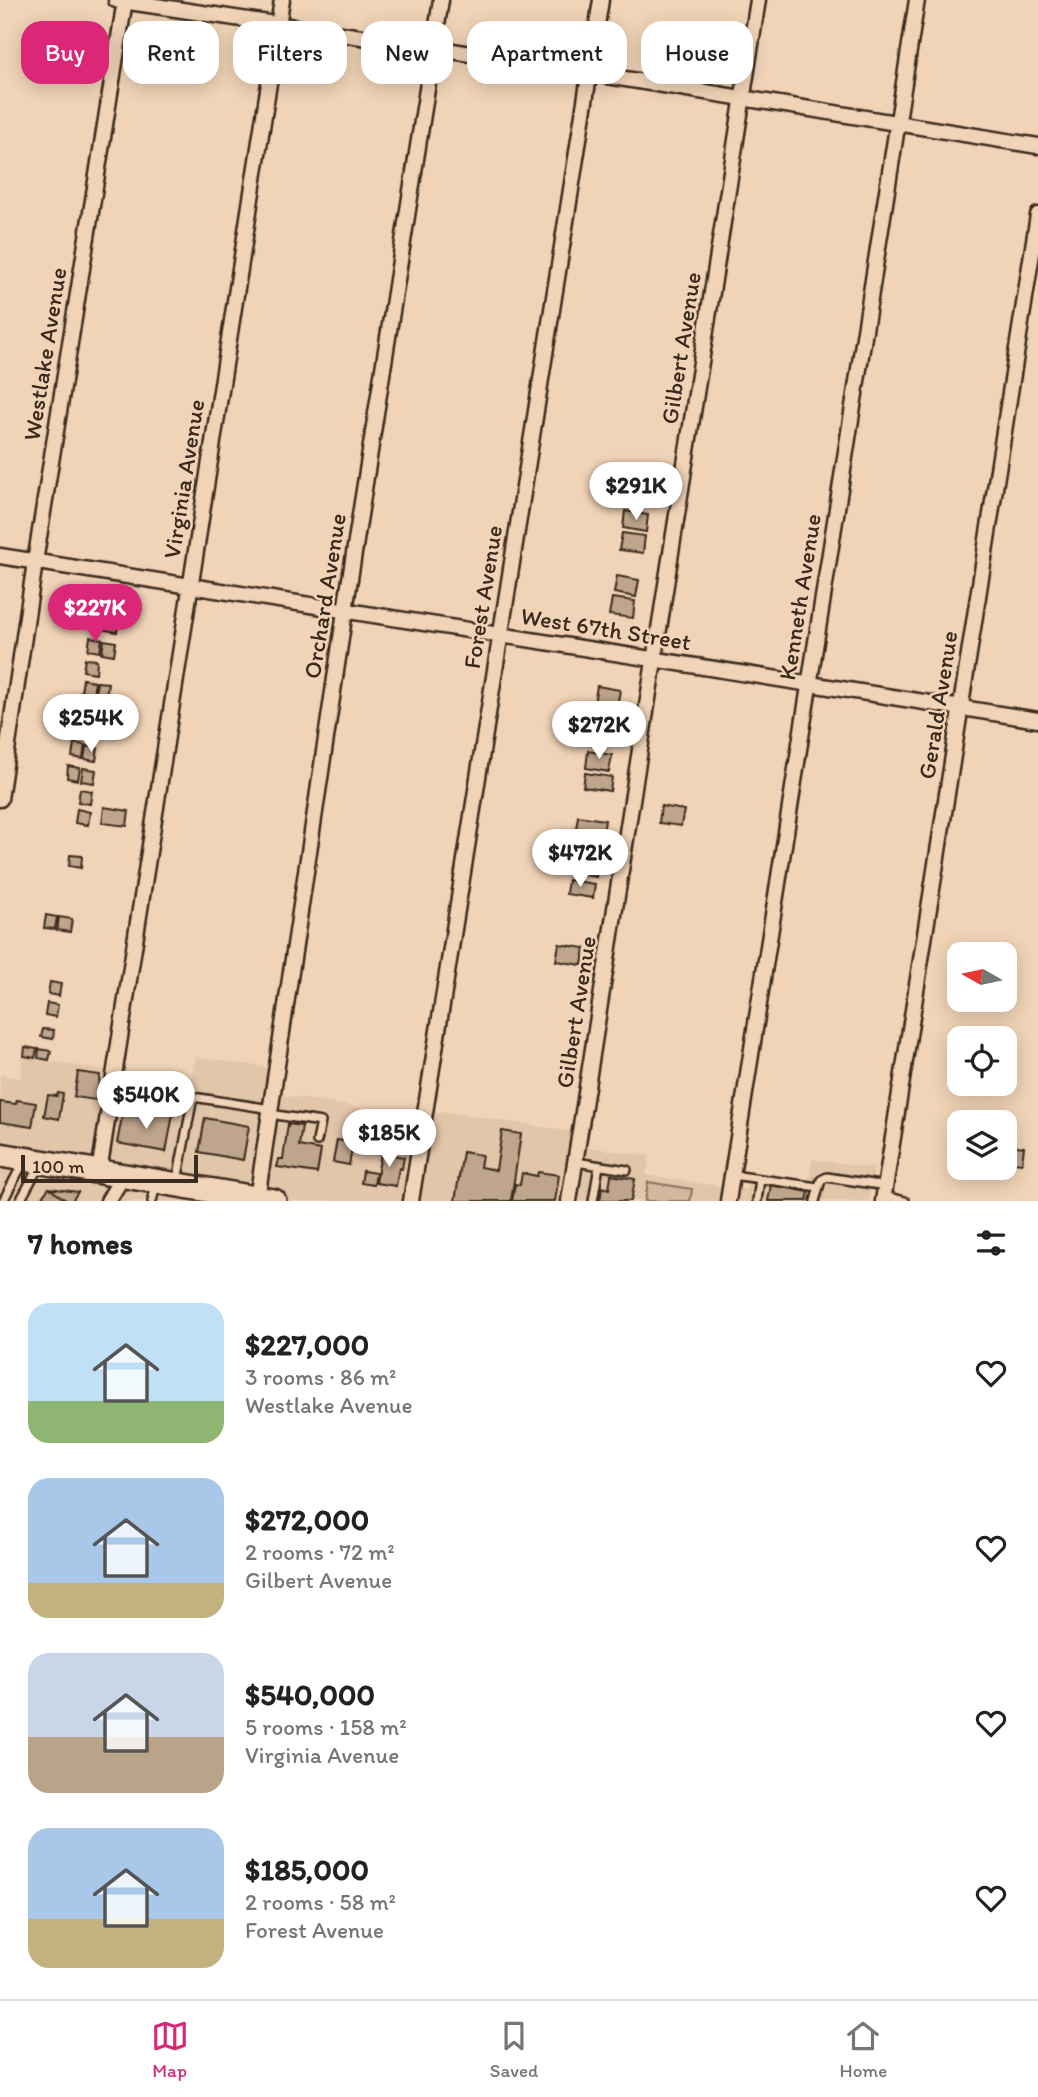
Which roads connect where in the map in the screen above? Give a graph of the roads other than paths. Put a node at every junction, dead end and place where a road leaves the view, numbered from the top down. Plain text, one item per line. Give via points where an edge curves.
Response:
1 (282, 0) edge
2 (441, 0) edge
3 (601, 0) edge
4 (758, 0) edge
5 (917, 0) edge
6 (122, 1) edge
7 (252, 21) edge
8 (279, 21) edge
9 (438, 21) edge
10 (598, 21) edge
11 (627, 79) edge
12 (269, 84) edge
13 (428, 84) edge
14 (588, 84) edge
15 (743, 97) junction
16 (898, 122) junction
17 (1038, 146) edge
18 (1038, 215) edge
19 (0, 556) edge
20 (35, 562) junction
21 (190, 587) junction
22 (345, 611) junction
23 (500, 635) junction
24 (655, 660) junction
25 (810, 683) junction
26 (961, 708) junction
27 (1038, 720) edge
28 (0, 799) edge
29 (113, 1089) junction
30 (173, 1099) dead end
31 (271, 1112) junction
32 (317, 1141) dead end
33 (0, 1155) edge
34 (33, 1161) junction
35 (576, 1162) junction
36 (599, 1166) junction
37 (627, 1170) dead end
38 (99, 1172) junction
39 (732, 1175) junction
40 (123, 1176) junction
41 (760, 1179) junction
42 (818, 1187) junction
43 (162, 1189) edge
44 (884, 1195) edge
45 (3, 1197) edge
46 (266, 1200) edge
47 (20, 1201) edge
48 (108, 1201) edge
49 (411, 1201) edge
50 (569, 1201) edge
51 (593, 1201) edge
52 (728, 1201) edge
53 (757, 1201) edge
54 (815, 1201) edge
55 (905, 1201) edge

1 - 8 street, Virginia Avenue
2 - 9 street, Orchard Avenue
3 - 10 street, Forest Avenue
4 - 15 street, Gilbert Avenue
5 - 16 street, Kenneth Avenue
6 - 7 street
6 - 20 street, Westlake Avenue
11 - 15 street
12 - 21 street, Virginia Avenue
13 - 22 street, Orchard Avenue
14 - 23 street, Forest Avenue
15 - 16 street
15 - 24 street, Gilbert Avenue
16 - 17 street
16 - 25 street, Kenneth Avenue
18 - 26 street, Gerald Avenue
19 - 20 street, West 67th Street
20 - 21 street, West 67th Street
20 - 28 street, Westlake Avenue
21 - 22 street, West 67th Street
21 - 29 street, Virginia Avenue
22 - 23 street, West 67th Street
22 - 31 street, Orchard Avenue
23 - 24 street, West 67th Street
23 - 49 street, Forest Avenue
24 - 25 street, West 67th Street
24 - 35 street, Gilbert Avenue
25 - 26 street, West 67th Street
25 - 39 street, Kenneth Avenue
26 - 27 street, West 67th Street
26 - 44 street, Gerald Avenue
29 - 30 lane
29 - 38 street, Virginia Avenue
31 - 32 lane via 321,1122
31 - 43 lane via 193,1097
31 - 46 street, Orchard Avenue
33 - 34 main road
34 - 38 main road
34 - 45 lane
34 - 47 lane
35 - 36 lane
35 - 50 street, Gilbert Avenue
36 - 37 lane
36 - 51 lane
38 - 40 main road
39 - 41 lane
39 - 52 street, Kenneth Avenue
40 - 43 main road
40 - 48 street
41 - 42 lane
41 - 53 lane
42 - 44 lane via 827,1177
42 - 54 lane
43 - 46 main road
44 - 55 lane

